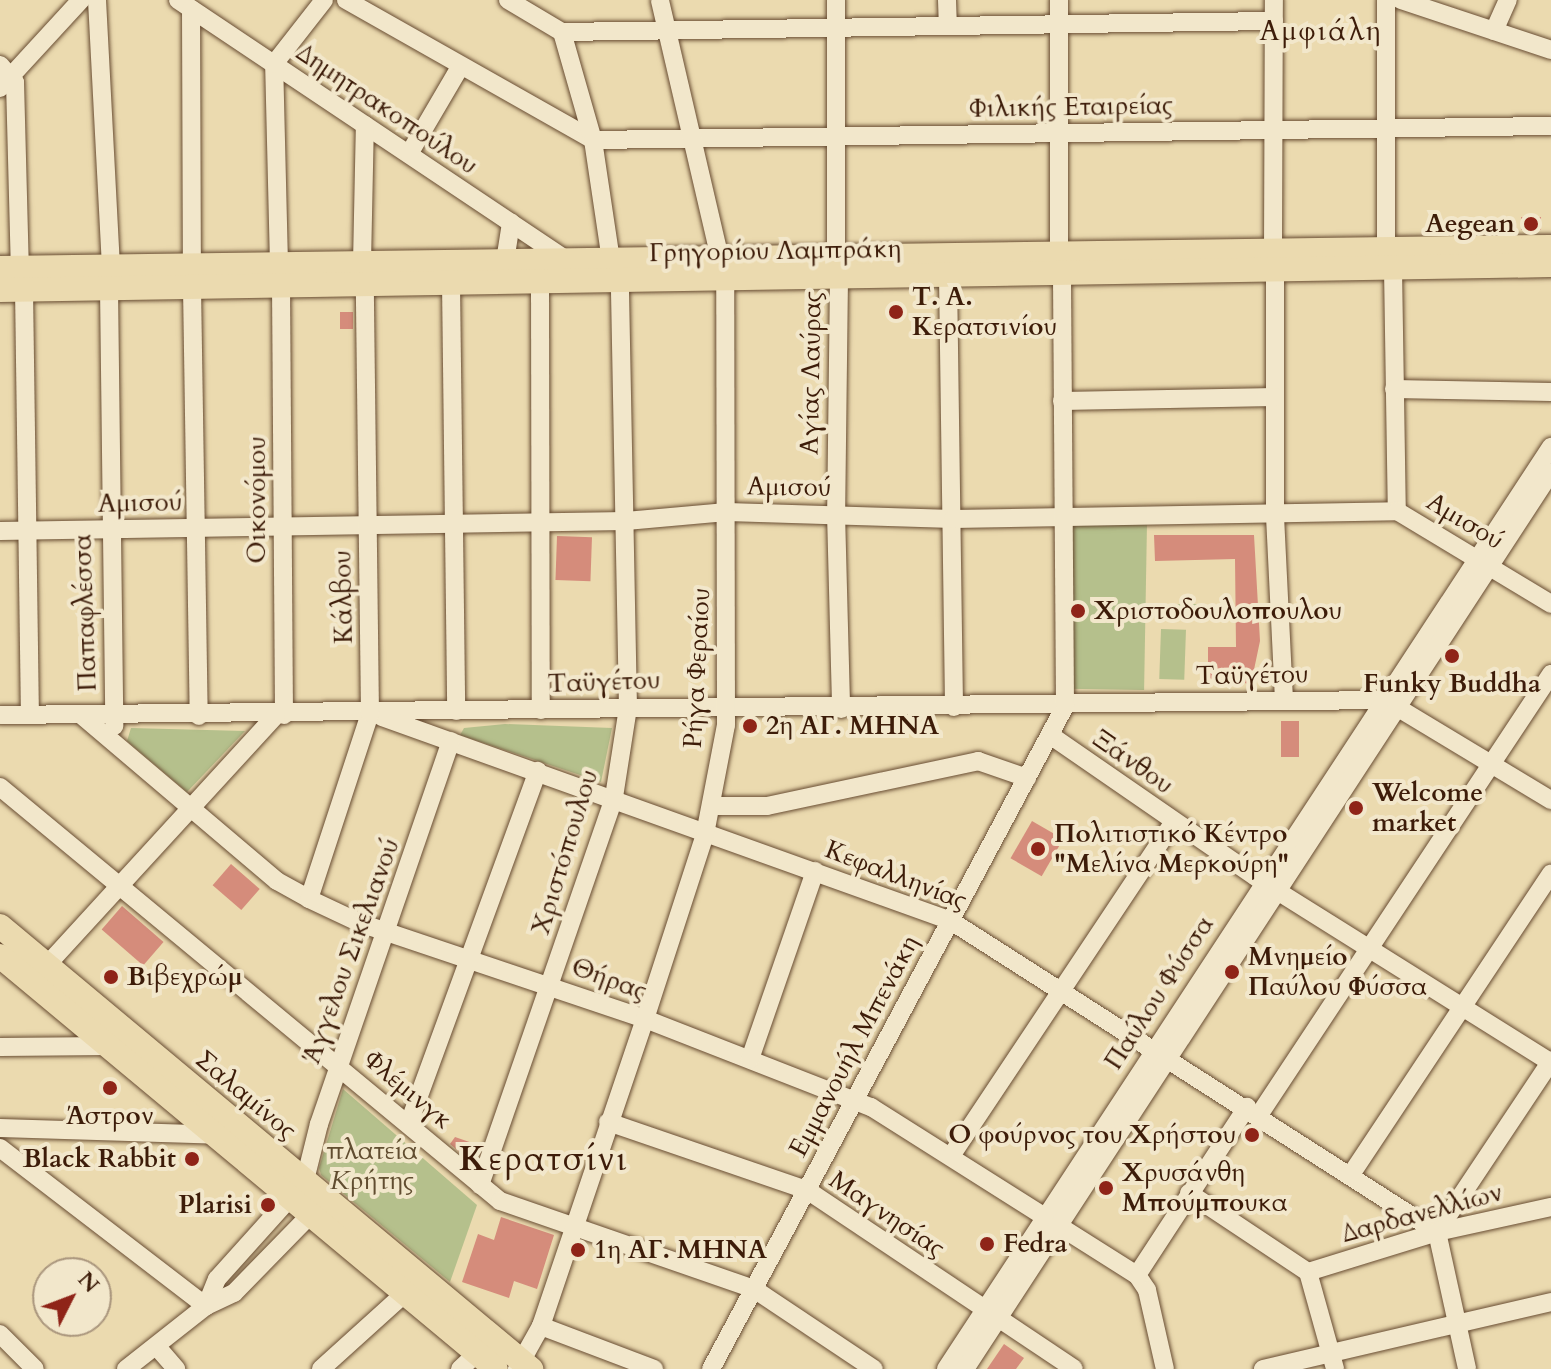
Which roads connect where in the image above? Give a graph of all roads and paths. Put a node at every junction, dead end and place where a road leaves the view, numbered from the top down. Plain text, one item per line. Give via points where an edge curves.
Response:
1 (81, 0) edge
2 (97, 0) edge
3 (324, 0) edge
4 (346, 0) edge
5 (508, 0) edge
6 (660, 0) edge
7 (836, 0) edge
8 (947, 0) edge
9 (1059, 0) edge
10 (1274, 0) edge
11 (1386, 0) edge
12 (1401, 0) edge
13 (1508, 0) edge
14 (184, 4) edge
15 (1429, 4) edge
16 (1274, 21) junction
17 (1059, 24) junction
18 (948, 25) junction
19 (837, 27) junction
20 (668, 31) junction
21 (1494, 31) junction
22 (562, 32) junction
23 (1551, 50) edge
24 (274, 64) junction
25 (460, 67) junction
26 (4, 76) edge
27 (365, 125) junction
28 (1551, 126) edge
29 (1273, 128) junction
30 (1388, 128) junction
31 (1058, 134) junction
32 (696, 138) junction
33 (834, 139) junction
34 (593, 140) junction
35 (409, 154) junction
36 (511, 222) junction
37 (1551, 247) edge
38 (1390, 258) junction
39 (567, 260) junction
40 (1274, 260) junction
41 (505, 261) junction
42 (1060, 264) junction
43 (1551, 265) edge
44 (837, 267) junction
45 (724, 269) junction
46 (616, 270) junction
47 (364, 274) junction
48 (280, 275) junction
49 (192, 276) junction
50 (948, 276) junction
51 (110, 277) junction
52 (11, 278) edge
53 (540, 282) junction
54 (451, 283) junction
55 (1394, 389) junction
56 (1551, 392) edge
57 (1275, 397) junction
58 (1062, 401) junction
59 (1550, 457) edge
60 (1397, 511) junction
61 (727, 512) junction
62 (836, 513) junction
63 (1275, 516) junction
64 (1061, 517) junction
65 (949, 519) junction
66 (626, 521) junction
67 (453, 523) junction
68 (543, 523) junction
69 (368, 526) junction
70 (198, 528) junction
71 (284, 528) junction
72 (108, 529) junction
73 (0, 531) edge
74 (24, 532) junction
75 (1484, 563) junction
76 (1551, 604) edge
77 (1551, 674) edge
78 (1284, 701) junction
79 (1392, 703) junction
80 (727, 704) junction
81 (1065, 706) junction
82 (954, 707) junction
83 (628, 708) junction
84 (841, 709) junction
85 (541, 710) junction
86 (456, 711) junction
87 (370, 713) junction
88 (80, 714) junction
89 (114, 714) junction
90 (0, 715) edge
91 (30, 715) junction
92 (280, 715) junction
93 (199, 716) junction
94 (1050, 735) junction
95 (451, 741) junction
96 (115, 744) junction
97 (1492, 761) junction
98 (538, 771) junction
99 (1027, 778) junction
100 (0, 787) edge
101 (614, 797) junction
102 (1551, 800) edge
103 (190, 806) junction
104 (712, 806) junction
105 (1174, 821) junction
106 (705, 834) junction
107 (815, 871) junction
108 (1551, 874) edge
109 (119, 884) junction
110 (1270, 886) junction
111 (309, 899) junction
112 (951, 921) junction
113 (0, 926) edge
114 (388, 930) junction
115 (1371, 947) junction
116 (0, 956) edge
117 (469, 957) junction
118 (47, 965) junction
119 (550, 985) junction
120 (1062, 987) junction
121 (1463, 1007) junction
122 (645, 1019) junction
123 (109, 1046) junction
124 (0, 1047) edge
125 (1162, 1052) junction
126 (750, 1059) junction
127 (1551, 1062) edge
128 (337, 1065) junction
129 (856, 1098) junction
130 (1253, 1111) junction
131 (608, 1122) junction
132 (409, 1123) junction
133 (0, 1128) edge
134 (218, 1135) junction
135 (0, 1148) edge
136 (951, 1156) junction
137 (1350, 1176) junction
138 (480, 1185) junction
139 (297, 1190) junction
140 (807, 1190) junction
141 (1189, 1193) junction
142 (1551, 1207) edge
143 (310, 1215) junction
144 (1053, 1222) junction
145 (573, 1229) junction
146 (1437, 1232) junction
147 (1308, 1272) junction
148 (1137, 1275) junction
149 (754, 1289) junction
150 (405, 1293) junction
151 (1551, 1302) edge
152 (206, 1306) junction
153 (991, 1316) junction
154 (1457, 1323) junction
155 (541, 1326) junction
156 (0, 1334) edge
157 (158, 1348) junction
158 (469, 1361) edge
159 (1333, 1361) edge
160 (523, 1366) edge
161 (35, 1369) edge
162 (126, 1369) edge
163 (147, 1369) edge
164 (176, 1369) edge
165 (321, 1369) edge
166 (496, 1369) edge
167 (654, 1369) edge
168 (711, 1369) edge
169 (874, 1369) edge
170 (946, 1369) edge
171 (965, 1369) edge
172 (1074, 1369) edge
173 (1165, 1369) edge
174 (1263, 1369) edge
175 (1467, 1369) edge

1 - 26 street
2 - 51 street, Παπαφλέσσα
3 - 24 street
4 - 25 street
5 - 22 street
6 - 20 street, Ρήγα Φεραίου
7 - 19 street, Αγίας Λαύρας
8 - 18 street
9 - 17 street, Εμμανουήλ Μπενάκη
10 - 16 street
11 - 30 street
12 - 15 street
13 - 21 street
14 - 24 street, Δημητρακοπούλου
14 - 49 street
15 - 21 street
16 - 17 street
16 - 29 street
17 - 18 street
17 - 31 street, Εμμανουήλ Μπενάκη
18 - 19 street
19 - 20 street
19 - 33 street, Αγίας Λαύρας
20 - 22 street
20 - 32 street, Ρήγα Φεραίου
21 - 23 street
22 - 34 street, Χριστόπουλου
24 - 27 street, Δημητρακοπούλου
24 - 48 street, Οικονόμου
25 - 34 street
25 - 35 street
26 - 52 street
27 - 35 street, Δημητρακοπούλου
27 - 47 street, Κάλβου
28 - 30 street, Φιλικής Εταιρείας
29 - 30 street, Φιλικής Εταιρείας
29 - 31 street, Φιλικής Εταιρείας
29 - 40 street
30 - 38 street
31 - 33 street, Φιλικής Εταιρείας
31 - 42 street, Εμμανουήλ Μπενάκη
32 - 33 street, Φιλικής Εταιρείας
32 - 34 street, Φιλικής Εταιρείας
32 - 45 street, Ρήγα Φεραίου
33 - 44 street, Αγίας Λαύρας
34 - 46 street, Χριστόπουλου
35 - 36 street, Δημητρακοπούλου
36 - 39 street, Δημητρακοπούλου
36 - 41 street
37 - 38 main road, Γρηγορίου Λαμπράκη
38 - 40 main road, Γρηγορίου Λαμπράκη
38 - 43 main road, Γρηγορίου Λαμπράκη
38 - 55 street
39 - 41 main road, Γρηγορίου Λαμπράκη
39 - 46 main road, Γρηγορίου Λαμπράκη
40 - 42 main road, Γρηγορίου Λαμπράκη
40 - 57 street
41 - 47 main road, Γρηγορίου Λαμπράκη
42 - 44 main road, Γρηγορίου Λαμπράκη
42 - 50 main road, Γρηγορίου Λαμπράκη
42 - 58 street, Εμμανουήλ Μπενάκη
44 - 45 main road, Γρηγορίου Λαμπράκη
44 - 50 main road, Γρηγορίου Λαμπράκη
44 - 62 street, Αγίας Λαύρας
45 - 46 main road, Γρηγορίου Λαμπράκη
45 - 61 street, Ρήγα Φεραίου
46 - 53 main road, Γρηγορίου Λαμπράκη
46 - 66 street, Χριστόπουλου
47 - 48 main road, Γρηγορίου Λαμπράκη
47 - 54 main road, Γρηγορίου Λαμπράκη
47 - 69 street, Κάλβου
48 - 49 main road, Γρηγορίου Λαμπράκη
48 - 71 street, Οικονόμου
49 - 51 main road, Γρηγορίου Λαμπράκη
49 - 70 street
50 - 65 street
51 - 52 main road, Γρηγορίου Λαμπράκη
51 - 72 street, Παπαφλέσσα
52 - 74 street
53 - 54 main road, Γρηγορίου Λαμπράκη
53 - 68 street
54 - 67 street
55 - 56 street
55 - 60 street
57 - 58 street
57 - 63 street
58 - 64 street, Εμμανουήλ Μπενάκη
59 - 75 street, Παύλου Φύσσα
60 - 63 street, Αμισού
60 - 75 street, Αμισού
61 - 62 street, Αμισού
61 - 66 street, Αμισού
61 - 80 street, Ρήγα Φεραίου
62 - 65 street, Αμισού
62 - 84 street, Αγίας Λαύρας
63 - 64 street, Αμισού
63 - 78 street
64 - 65 street, Αμισού
64 - 81 street, Εμμανουήλ Μπενάκη
65 - 82 street
66 - 68 street, Αμισού
66 - 83 street, Χριστόπουλου
67 - 68 street, Αμισού
67 - 69 street, Αμισού
67 - 86 street
68 - 85 street
69 - 71 street, Αμισού
69 - 87 street, Κάλβου
70 - 71 street, Αμισού
70 - 72 street, Αμισού
70 - 93 street
71 - 92 street, Οικονόμου
72 - 74 street, Αμισού
72 - 89 street, Παπαφλέσσα
73 - 74 street, Αμισού
74 - 91 street
75 - 76 street, Αμισού
75 - 79 street, Παύλου Φύσσα
77 - 97 street
78 - 79 street, Ταϋγέτου
78 - 81 street, Ταϋγέτου
79 - 97 street
79 - 110 street, Παύλου Φύσσα
80 - 83 street, Ταϋγέτου
80 - 84 street, Ταϋγέτου
80 - 104 street, Ρήγα Φεραίου
81 - 82 street, Ταϋγέτου
81 - 94 street, Εμμανουήλ Μπενάκη
82 - 84 street, Ταϋγέτου
83 - 85 street, Ταϋγέτου
83 - 101 street, Χριστόπουλου
85 - 86 street, Ταϋγέτου
86 - 87 street, Ταϋγέτου
87 - 92 street, Ταϋγέτου
87 - 95 street, Κεφαλληνίας
87 - 111 street, Κάλβου
88 - 89 street, Ταϋγέτου
88 - 91 street, Ταϋγέτου
88 - 96 street, Θήρας
89 - 93 street, Ταϋγέτου
89 - 96 street, Παπαφλέσσα
90 - 91 street, Ταϋγέτου
92 - 93 street, Ταϋγέτου
92 - 103 street
94 - 99 street, Εμμανουήλ Μπενάκη
94 - 105 street, Ξάνθου
95 - 98 street, Κεφαλληνίας
95 - 114 street, Άγγελου Σικελιανού
96 - 103 street, Θήρας
97 - 102 street
97 - 115 street
98 - 101 street, Κεφαλληνίας
98 - 117 street
99 - 104 street via 978,761 767,806
99 - 112 street, Εμμανουήλ Μπενάκη
100 - 109 street, Φλέμινγκ
101 - 106 street, Κεφαλληνίας
101 - 119 street, Χριστόπουλου
103 - 109 street
103 - 111 street, Θήρας via 277,881
104 - 106 street, Ρήγα Φεραίου
105 - 110 street, Ξάνθου
105 - 120 street
106 - 107 street, Κεφαλληνίας
106 - 122 street, Ρήγα Φεραίου
107 - 112 street, Κεφαλληνίας
107 - 126 street
108 - 121 street
109 - 118 street
109 - 128 street, Φλέμινγκ
110 - 115 street, Ξάνθου
110 - 125 street, Παύλου Φύσσα
111 - 114 street, Θήρας
112 - 120 street, Κεφαλληνίας
112 - 129 street, Εμμανουήλ Μπενάκη
113 - 118 main road, Σαλαμίνος
114 - 117 street, Θήρας
114 - 128 street, Άγγελου Σικελιανού
115 - 121 street, Ξάνθου
115 - 130 street
116 - 123 main road, Σαλαμίνος
117 - 119 street, Θήρας
117 - 132 street
118 - 139 main road, Σαλαμίνος
119 - 122 street, Θήρας
119 - 138 street, Χριστόπουλου
120 - 125 street, Κεφαλληνίας
120 - 136 street
121 - 127 street, Ξάνθου
121 - 137 street
122 - 126 street, Θήρας
122 - 131 street, Ρήγα Φεραίου
123 - 124 street
123 - 134 main road, Σαλαμίνος
125 - 130 street, Κεφαλληνίας
125 - 144 street, Παύλου Φύσσα
126 - 129 street, Θήρας
127 - 146 street
128 - 132 street, Φλέμινγκ
128 - 139 street, Άγγελου Σικελιανού
129 - 136 street, Θήρας
129 - 140 street, Εμμανουήλ Μπενάκη
130 - 137 street, Κεφαλληνίας
130 - 141 street
131 - 140 street, Μαγνησίας
131 - 145 street, Ρήγα Φεραίου
132 - 138 street, Φλέμινγκ
133 - 134 street
134 - 139 main road, Σαλαμίνος
135 - 152 street
136 - 144 street, Θήρας
137 - 146 street, Κεφαλληνίας
138 - 145 street, Φλέμινγκ via 500,1201
139 - 143 main road, Σαλαμίνος
139 - 152 street via 217,1279
139 - 160 main road, Σαλαμίνος
140 - 149 street, Εμμανουήλ Μπενάκη
140 - 153 street, Μαγνησίας
141 - 147 street
141 - 148 street
142 - 146 street, Δαρδανελλίων
143 - 150 main road, Σαλαμίνος
143 - 152 street via 234,1293
144 - 148 street, Θήρας
144 - 153 street, Παύλου Φύσσα
145 - 149 street, Φλέμινγκ
145 - 155 street, Ρήγα Φεραίου
146 - 147 street, Δαρδανελλίων
146 - 154 street
147 - 159 street
148 - 173 street via 1147,1290
149 - 168 street, Εμμανουήλ Μπενάκη
149 - 169 street, Φλέμινγκ
150 - 158 main road, Σαλαμίνος
150 - 165 street
151 - 154 street
152 - 157 street
153 - 170 street, Παύλου Φύσσα
153 - 171 street, Παύλου Φύσσα
153 - 172 street, Μαγνησίας
154 - 159 street
154 - 175 street
155 - 160 street, Ρήγα Φεραίου
155 - 167 street
156 - 161 street
157 - 162 street
157 - 163 street
157 - 164 street
158 - 166 main road, Σαλαμίνος
159 - 174 street

